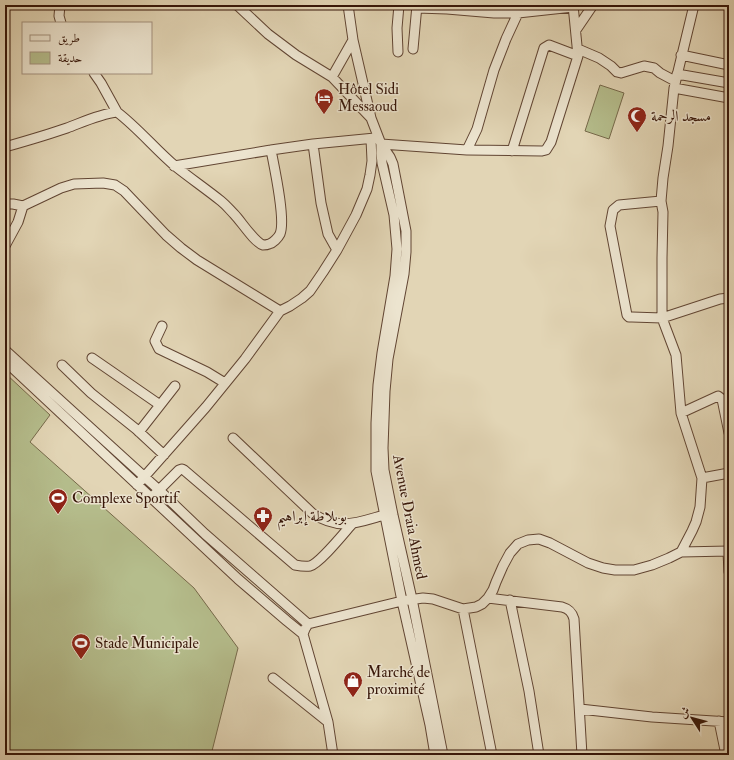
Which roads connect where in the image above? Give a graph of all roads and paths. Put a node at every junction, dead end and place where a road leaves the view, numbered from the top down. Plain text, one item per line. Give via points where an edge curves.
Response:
1 (60, 5) edge
2 (237, 5) edge
3 (348, 5) edge
4 (399, 5) edge
5 (593, 5) edge
6 (693, 5) edge
7 (417, 6) edge
8 (573, 6) edge
9 (447, 7) edge
10 (474, 8) edge
11 (518, 9) edge
12 (61, 22) edge
13 (576, 30) junction
14 (353, 40) junction
15 (413, 49) dead end
16 (398, 52) dead end
17 (578, 52) junction
18 (682, 55) junction
19 (729, 65) edge
20 (95, 74) edge
21 (332, 77) junction
22 (675, 81) junction
23 (729, 83) edge
24 (729, 98) edge
25 (117, 112) junction
26 (372, 118) junction
27 (377, 140) junction
28 (313, 144) junction
29 (5, 147) edge
30 (271, 150) junction
31 (467, 150) junction
32 (512, 151) junction
33 (174, 166) junction
34 (661, 201) junction
35 (5, 204) edge
36 (22, 206) junction
37 (5, 246) edge
38 (337, 250) junction
39 (729, 298) edge
40 (280, 311) junction
41 (662, 318) junction
42 (392, 320) junction
43 (162, 326) dead end
44 (5, 350) edge
45 (92, 358) dead end
46 (5, 361) edge
47 (62, 365) dead end
48 (225, 384) junction
49 (175, 386) dead end
50 (160, 405) junction
51 (681, 413) junction
52 (139, 432) junction
53 (729, 433) edge
54 (233, 438) dead end
55 (164, 455) junction
56 (729, 473) edge
57 (144, 477) junction
58 (702, 478) junction
59 (137, 485) junction
60 (159, 490) junction
61 (151, 498) junction
62 (384, 515) junction
63 (352, 524) junction
64 (681, 552) junction
65 (729, 552) edge
66 (729, 572) edge
67 (488, 598) junction
68 (412, 599) junction
69 (510, 600) junction
70 (402, 601) junction
71 (463, 609) junction
72 (308, 624) junction
73 (303, 634) junction
74 (273, 678) dead end
75 (580, 709) junction
76 (719, 721) junction
77 (328, 722) junction
78 (729, 722) edge
79 (333, 755) edge
80 (436, 755) edge
81 (443, 755) edge
82 (492, 755) edge
83 (539, 755) edge
84 (582, 755) edge
85 (726, 755) edge

1 - 12 street
2 - 21 street via 268,34
3 - 14 street
4 - 16 street
5 - 13 street
6 - 18 street
7 - 9 street
7 - 15 street
8 - 11 street
8 - 13 street
9 - 10 street
10 - 11 street via 494,13
11 - 31 street via 494,70 477,129
13 - 17 street
14 - 21 street
14 - 26 street
17 - 22 street via 599,58 617,72 644,66 654,68
17 - 32 street via 549,146 542,151
17 - 32 street via 549,46 544,48
18 - 19 street
18 - 22 street
20 - 25 street
21 - 26 street
22 - 23 street
22 - 24 street
22 - 34 street
25 - 29 street
25 - 33 street
26 - 27 street
27 - 28 street
27 - 31 street
27 - 38 street via 367,189
27 - 42 street, Avenue Draia Ahmed via 394,215 397,249
28 - 30 street
28 - 38 street via 328,234
30 - 33 street
30 - 33 street via 280,202 281,233 271,244 265,245 254,238 222,202
31 - 32 street
34 - 41 street
34 - 41 street via 619,205 613,210 610,226 626,315 632,318
35 - 36 street
36 - 37 street via 18,222
36 - 40 street via 74,184 115,185 181,248
38 - 40 street via 310,291
39 - 41 street
40 - 48 street
41 - 51 street via 676,354
42 - 62 street, Avenue Draia Ahmed via 382,353 376,415 376,471
42 - 68 street, Avenue Draia Ahmed via 385,391 384,470
43 - 48 street via 156,341 160,349 207,372
44 - 57 street
45 - 50 street
46 - 59 street
47 - 52 street via 91,394
48 - 55 street
49 - 50 street
50 - 52 street
51 - 53 street via 718,396 722,399
51 - 58 street
52 - 55 street
54 - 63 street via 312,513 330,522
55 - 57 street
56 - 58 street
57 - 59 street
57 - 60 street
58 - 64 street via 696,522
59 - 61 street
60 - 61 street
60 - 63 street via 179,470 184,470 295,564 304,567 315,563
60 - 72 street via 204,534
61 - 73 street via 238,579
62 - 63 street
62 - 70 street, Avenue Draia Ahmed
64 - 65 street
64 - 67 street via 634,570 615,570 588,563 539,539 528,540 518,544 510,553
65 - 66 street
67 - 69 street
67 - 71 street via 476,607
68 - 70 street
68 - 71 street via 434,599
68 - 81 street, Avenue Draia Ahmed
69 - 75 street via 562,607 572,613
69 - 83 street
70 - 72 street
70 - 80 street, Avenue Draia Ahmed
71 - 82 street
72 - 73 street
73 - 77 street
74 - 77 street
75 - 76 street
75 - 84 street
76 - 78 street
76 - 85 street
77 - 79 street

